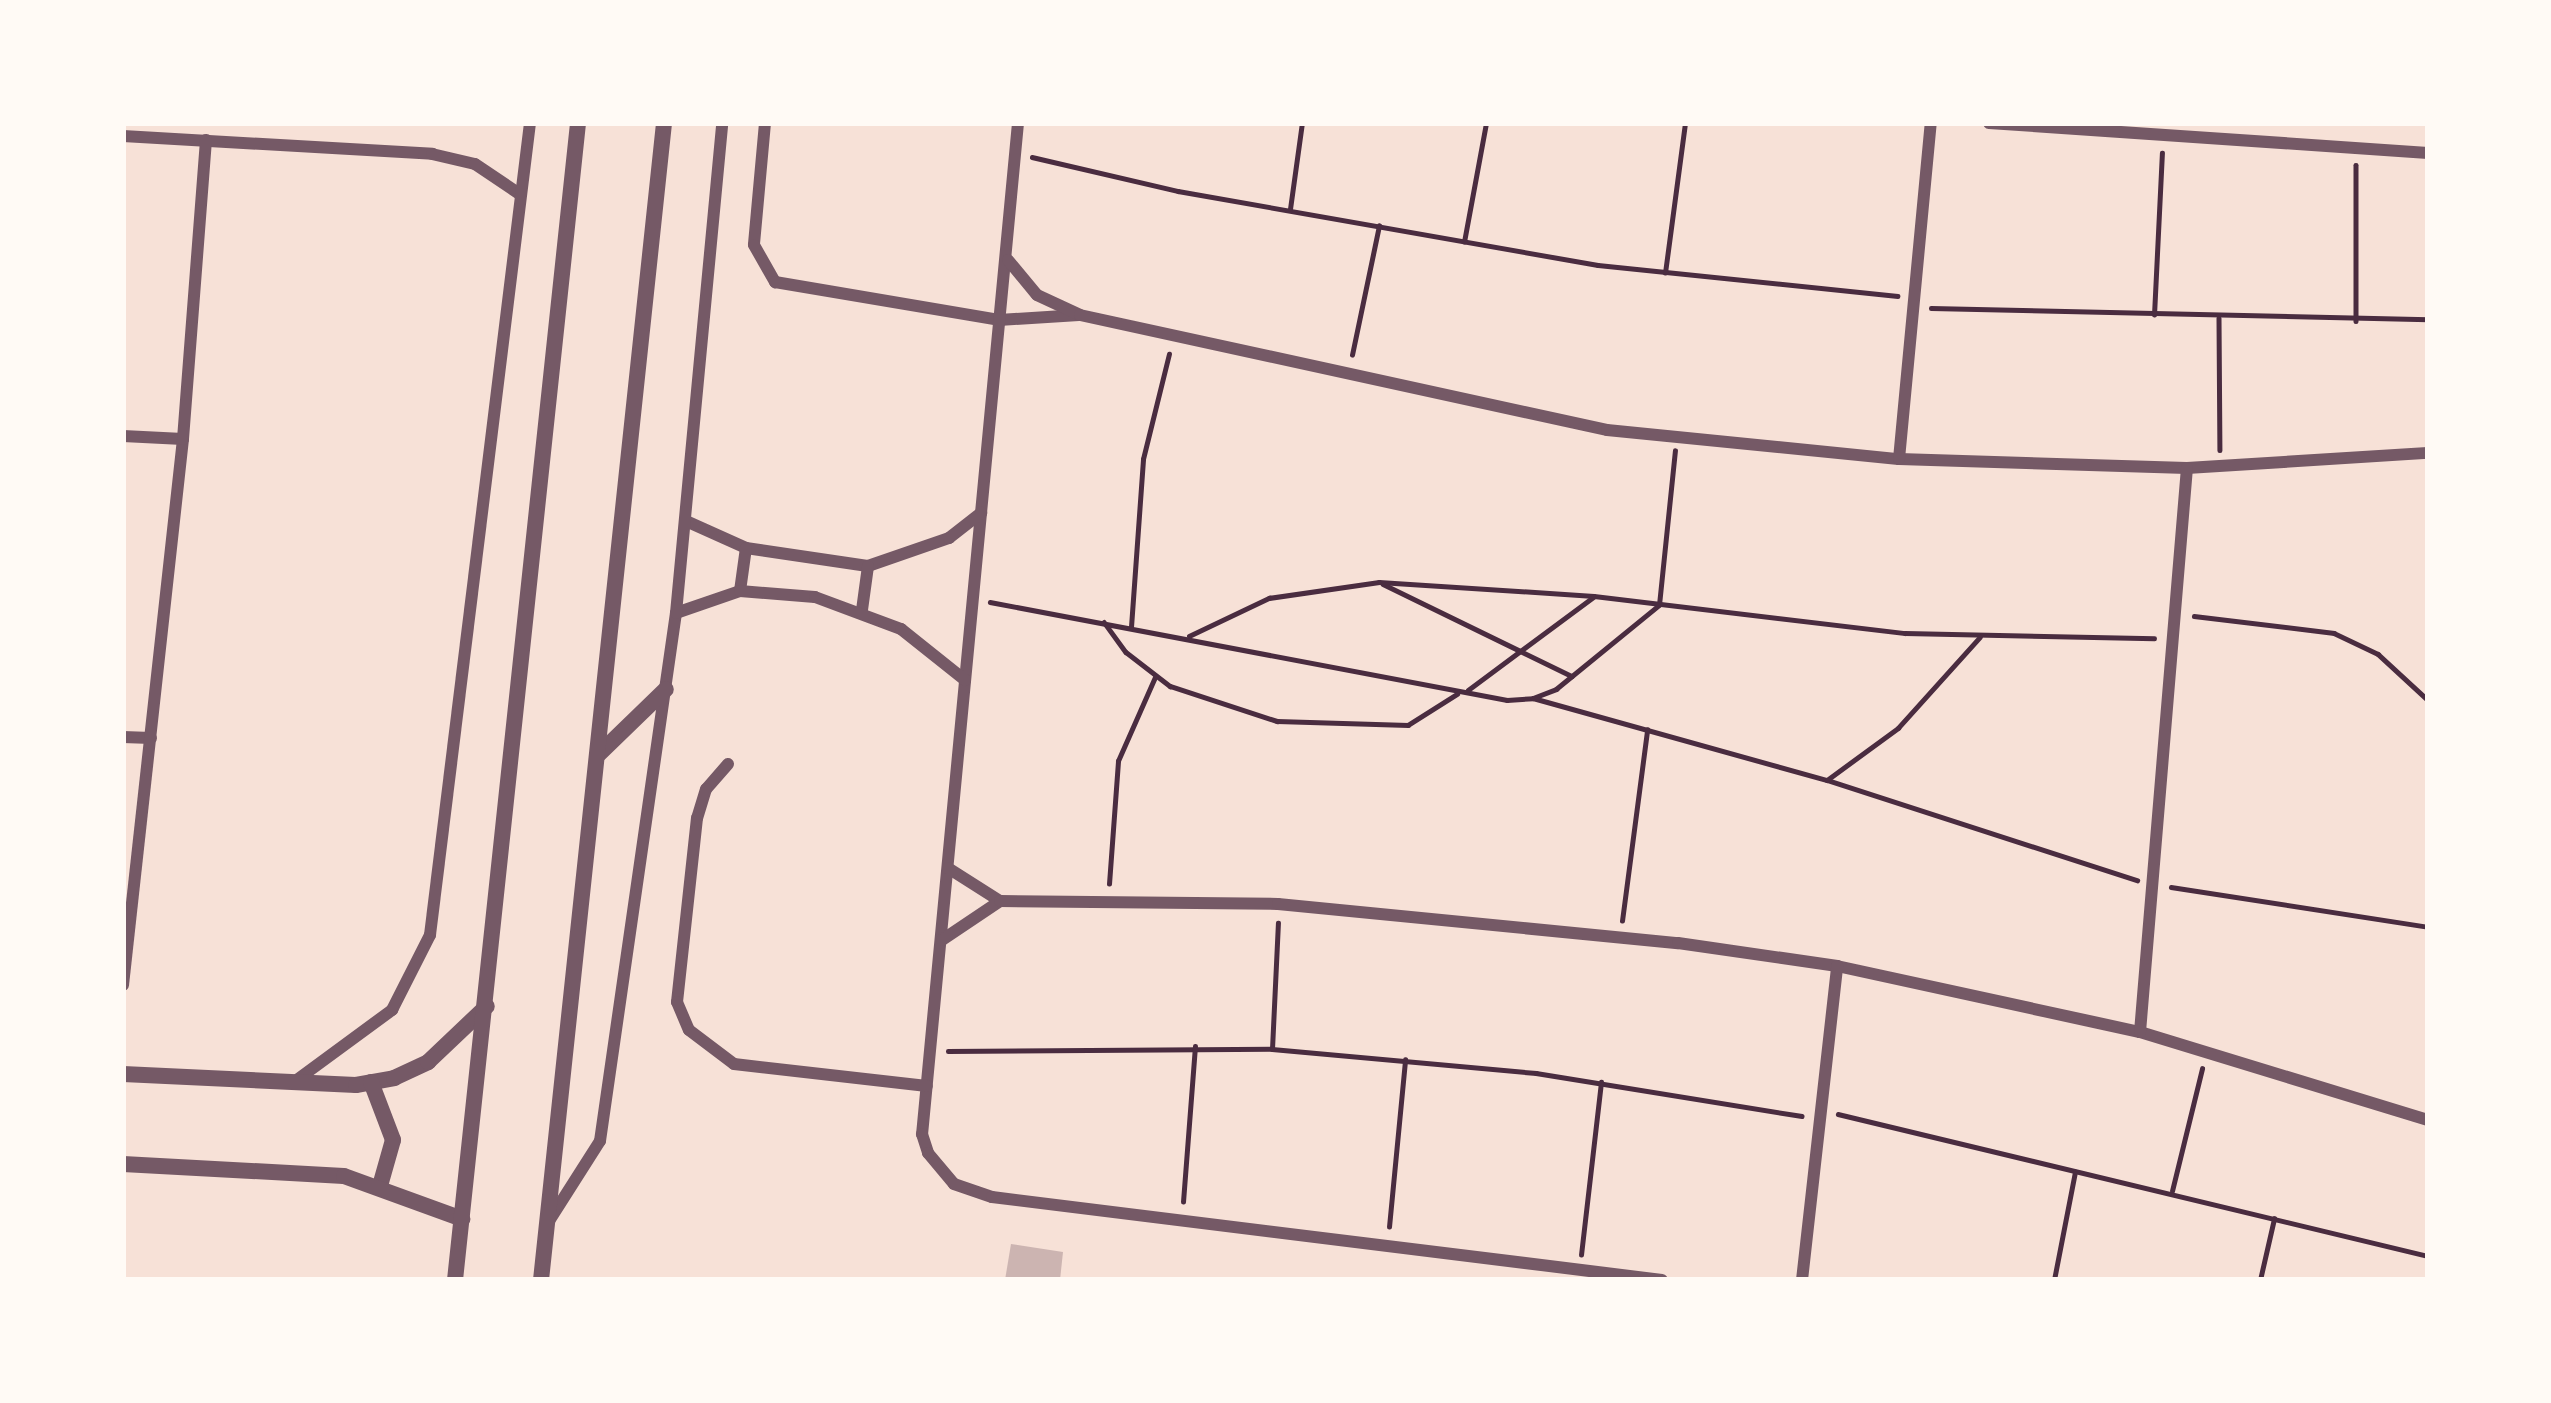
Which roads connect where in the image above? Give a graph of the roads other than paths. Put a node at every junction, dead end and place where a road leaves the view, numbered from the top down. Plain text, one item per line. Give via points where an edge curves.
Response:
1 (530, 123) edge
2 (578, 123) edge
3 (664, 123) edge
4 (722, 123) edge
5 (765, 123) edge
6 (1018, 123) edge
7 (1931, 123) edge
8 (1988, 123) edge
9 (123, 136) edge
10 (206, 140) junction
11 (2428, 153) edge
12 (521, 195) junction
13 (1006, 254) junction
14 (1080, 315) junction
15 (999, 320) junction
16 (123, 436) edge
17 (183, 439) junction
18 (2428, 454) edge
19 (1899, 459) junction
20 (2187, 468) junction
21 (981, 513) junction
22 (686, 521) junction
23 (746, 548) junction
24 (868, 566) junction
25 (740, 591) junction
26 (862, 610) junction
27 (676, 614) junction
28 (965, 680) junction
29 (666, 689) junction
30 (123, 736) edge
31 (151, 738) junction
32 (599, 754) junction
33 (728, 764) dead end
34 (948, 868) junction
35 (1000, 901) junction
36 (940, 941) junction
37 (1837, 966) junction
38 (123, 986) edge
39 (488, 1005) junction
40 (2140, 1031) junction
41 (123, 1074) edge
42 (294, 1082) junction
43 (371, 1082) junction
44 (927, 1086) junction
45 (2428, 1120) edge
46 (123, 1164) edge
47 (380, 1186) junction
48 (462, 1219) junction
49 (548, 1222) junction
50 (455, 1280) edge
51 (541, 1280) edge
52 (1662, 1280) edge
53 (1802, 1280) edge

1 - 12 street
2 - 39 street
3 - 32 street
4 - 22 street
5 - 15 street via 754,245 775,282
6 - 13 street
7 - 19 street
8 - 11 street
9 - 10 street
10 - 12 street via 454,158
10 - 17 street
12 - 42 street via 430,935 392,1010
13 - 14 street via 1037,295
13 - 15 street
14 - 15 street
14 - 19 street via 1676,438
15 - 21 street
16 - 17 street
17 - 31 street
18 - 20 street
19 - 20 street
20 - 40 street
21 - 24 street via 949,538
21 - 28 street
22 - 23 street
22 - 27 street
23 - 24 street
23 - 25 street
24 - 26 street
25 - 26 street
25 - 27 street
26 - 28 street via 938,652
27 - 29 street
28 - 34 street
29 - 32 street
29 - 49 street via 600,1141
30 - 31 street
31 - 38 street
32 - 49 street
33 - 44 street via 706,789 697,818 677,1002 689,1030 734,1064
34 - 35 street
34 - 36 street
35 - 36 street
35 - 37 street via 1278,904
36 - 44 street
37 - 40 street
37 - 53 street
39 - 43 street via 428,1062
39 - 48 street
40 - 45 street
41 - 42 street
42 - 43 street
43 - 47 street via 388,1109 393,1140
44 - 52 street via 922,1134 954,1184 992,1197
46 - 47 street via 344,1176
47 - 48 street
48 - 50 street
49 - 51 street

